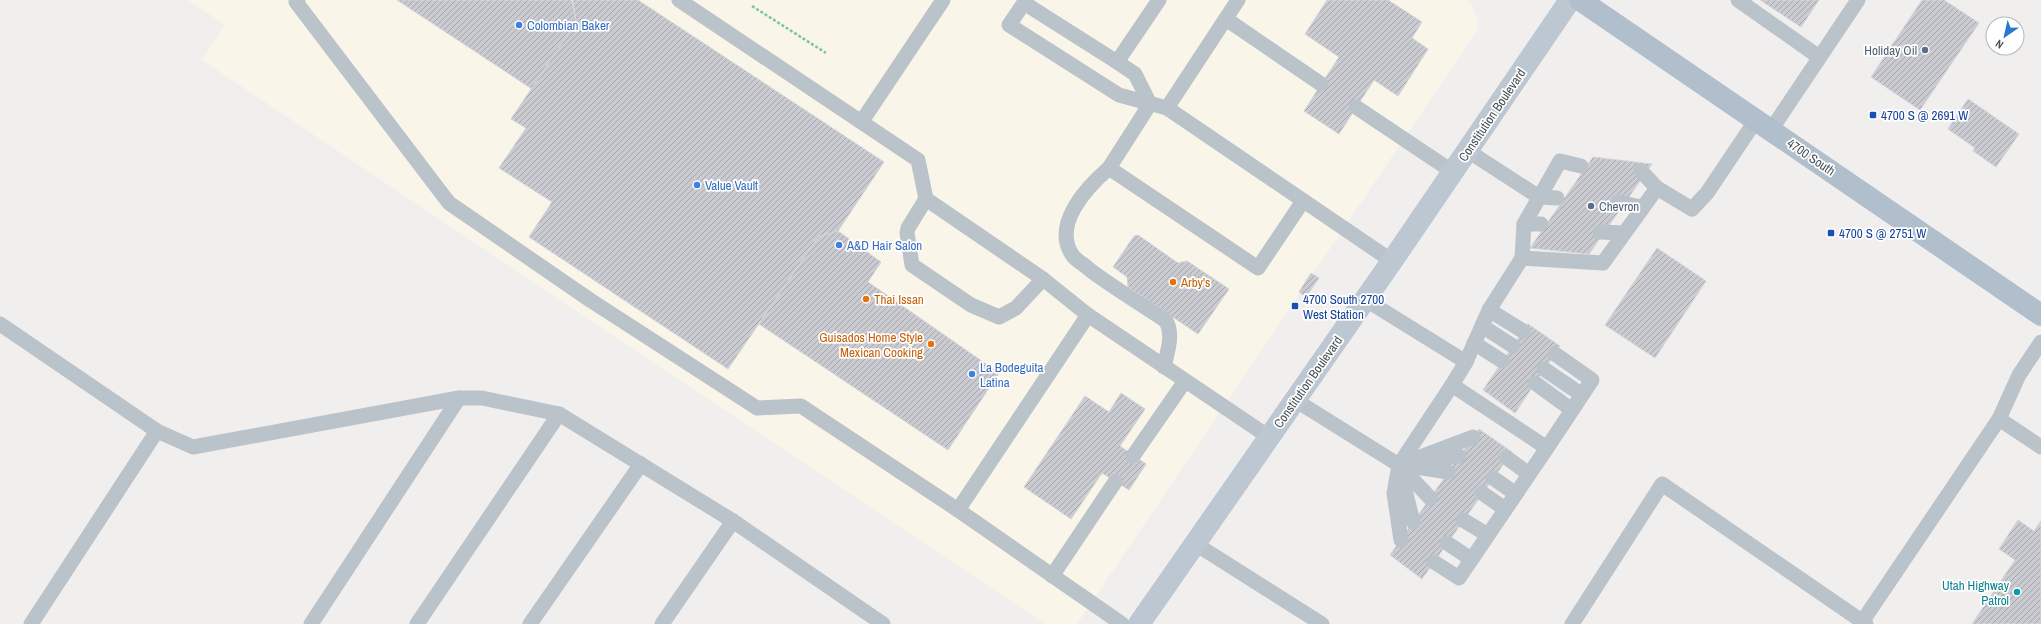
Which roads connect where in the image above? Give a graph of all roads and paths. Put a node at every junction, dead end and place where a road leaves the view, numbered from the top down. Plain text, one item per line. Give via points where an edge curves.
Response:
1 (298, 0) edge
2 (678, 0) edge
3 (943, 0) edge
4 (1159, 0) edge
5 (1238, 0) edge
6 (1570, 0) edge
7 (1580, 0) edge
8 (1738, 0) edge
9 (1858, 0) edge
10 (1025, 1) edge
11 (752, 6) dead end
12 (1226, 19) junction
13 (826, 53) dead end
14 (1820, 57) junction
15 (1117, 62) junction
16 (1321, 84) dead end
17 (1150, 104) junction
18 (1356, 107) dead end
19 (1167, 108) junction
20 (862, 121) junction
21 (1764, 125) junction
22 (1468, 151) junction
23 (1581, 166) dead end
24 (1109, 168) junction
25 (1453, 172) junction
26 (1641, 172) dead end
27 (1657, 188) junction
28 (1539, 196) junction
29 (1557, 198) dead end
30 (926, 199) junction
31 (1303, 201) junction
32 (1618, 202) dead end
33 (1642, 207) junction
34 (1524, 224) junction
35 (1541, 224) dead end
36 (1600, 232) dead end
37 (1624, 233) junction
38 (1522, 258) junction
39 (1392, 261) junction
40 (1043, 279) junction
41 (1366, 300) junction
42 (1489, 310) junction
43 (1088, 315) junction
44 (2041, 315) edge
45 (0, 324) edge
46 (1482, 326) junction
47 (1523, 331) dead end
48 (2041, 342) edge
49 (1474, 343) junction
50 (1513, 346) dead end
51 (1555, 354) dead end
52 (1502, 361) dead end
53 (1466, 362) junction
54 (1164, 366) junction
55 (1544, 369) dead end
56 (1185, 381) junction
57 (1535, 383) dead end
58 (1452, 385) junction
59 (1582, 395) junction
60 (459, 398) junction
61 (1295, 400) junction
62 (1572, 410) junction
63 (559, 414) junction
64 (1999, 419) junction
65 (157, 431) junction
66 (1473, 436) dead end
67 (1269, 437) junction
68 (1547, 448) junction
69 (2041, 448) edge
70 (1133, 456) dead end
71 (1460, 456) dead end
72 (1507, 458) dead end
73 (640, 464) junction
74 (1400, 465) junction
75 (1448, 472) dead end
76 (1529, 474) junction
77 (1493, 478) dead end
78 (1116, 482) dead end
79 (1482, 493) dead end
80 (1516, 494) junction
81 (1430, 498) dead end
82 (1505, 509) junction
83 (958, 510) junction
84 (1464, 520) dead end
85 (733, 521) junction
86 (1413, 522) dead end
87 (1488, 535) junction
88 (1401, 540) dead end
89 (1194, 543) junction
90 (1447, 544) dead end
91 (1471, 559) junction
92 (1434, 562) dead end
93 (1052, 576) junction
94 (1864, 623) edge
95 (32, 624) edge
96 (311, 624) edge
97 (418, 624) edge
98 (530, 624) edge
99 (662, 624) edge
100 (883, 624) edge
101 (1122, 624) edge
102 (1139, 624) edge
103 (1322, 624) edge
104 (1572, 624) edge

1 - 83 lane via 296,2 449,204 757,408 801,406
2 - 20 lane
3 - 20 lane
4 - 15 lane
5 - 12 lane
6 - 22 main road, Constitution Boulevard
7 - 21 main road, 4700 South
8 - 14 lane
9 - 14 lane
10 - 15 lane
10 - 17 lane via 1009,25 1119,95
11 - 13 path
12 - 16 lane
12 - 19 lane
14 - 21 lane
15 - 17 lane via 1135,74
17 - 19 lane
17 - 24 lane
18 - 25 lane
19 - 31 lane
20 - 30 lane via 918,160
21 - 27 lane via 1692,208
21 - 44 main road, 4700 South
22 - 25 main road, Constitution Boulevard
22 - 28 lane
23 - 28 lane via 1560,161
24 - 31 lane via 1258,268
24 - 54 lane via 1095,180 1073,211 1067,226 1067,242 1074,257 1166,321 1170,338
25 - 39 main road, Constitution Boulevard
26 - 27 lane
27 - 33 lane
28 - 29 lane
28 - 34 lane
30 - 40 lane
30 - 40 lane via 907,233 912,266 971,305 999,317 1016,308
31 - 39 lane
32 - 33 lane
33 - 37 lane
34 - 35 lane
34 - 38 lane
36 - 37 lane
37 - 38 lane via 1603,263
38 - 42 lane
39 - 41 main road, Constitution Boulevard
40 - 43 lane
41 - 53 lane
41 - 61 main road, Constitution Boulevard
42 - 46 lane
42 - 47 lane
43 - 54 lane
43 - 83 lane
45 - 65 lane
46 - 49 lane
46 - 50 lane
48 - 64 lane via 2019,375
49 - 52 lane
49 - 53 lane
51 - 59 lane via 1592,380
53 - 58 lane
54 - 56 lane
55 - 59 lane
56 - 67 lane
56 - 70 lane
57 - 62 lane
58 - 68 lane
58 - 74 lane
59 - 62 lane
60 - 63 lane via 482,398
60 - 65 lane via 193,447
60 - 96 lane
61 - 67 main road, Constitution Boulevard
61 - 74 lane
62 - 68 lane
63 - 73 lane
63 - 97 lane
64 - 69 lane
64 - 94 lane
65 - 95 lane
66 - 74 lane
67 - 89 main road, Constitution Boulevard
68 - 76 lane
71 - 74 lane
72 - 76 lane
73 - 85 lane
73 - 98 lane
74 - 75 lane
74 - 81 lane
74 - 86 lane
74 - 88 lane via 1394,493
76 - 80 lane
77 - 80 lane
78 - 93 lane
79 - 82 lane
80 - 82 lane
82 - 87 lane
83 - 93 lane
84 - 87 lane
85 - 99 lane
85 - 100 lane
87 - 91 lane
89 - 102 main road, Constitution Boulevard
89 - 103 lane
90 - 91 lane
91 - 92 lane via 1459,578
93 - 101 lane
94 - 104 lane via 1662,484

